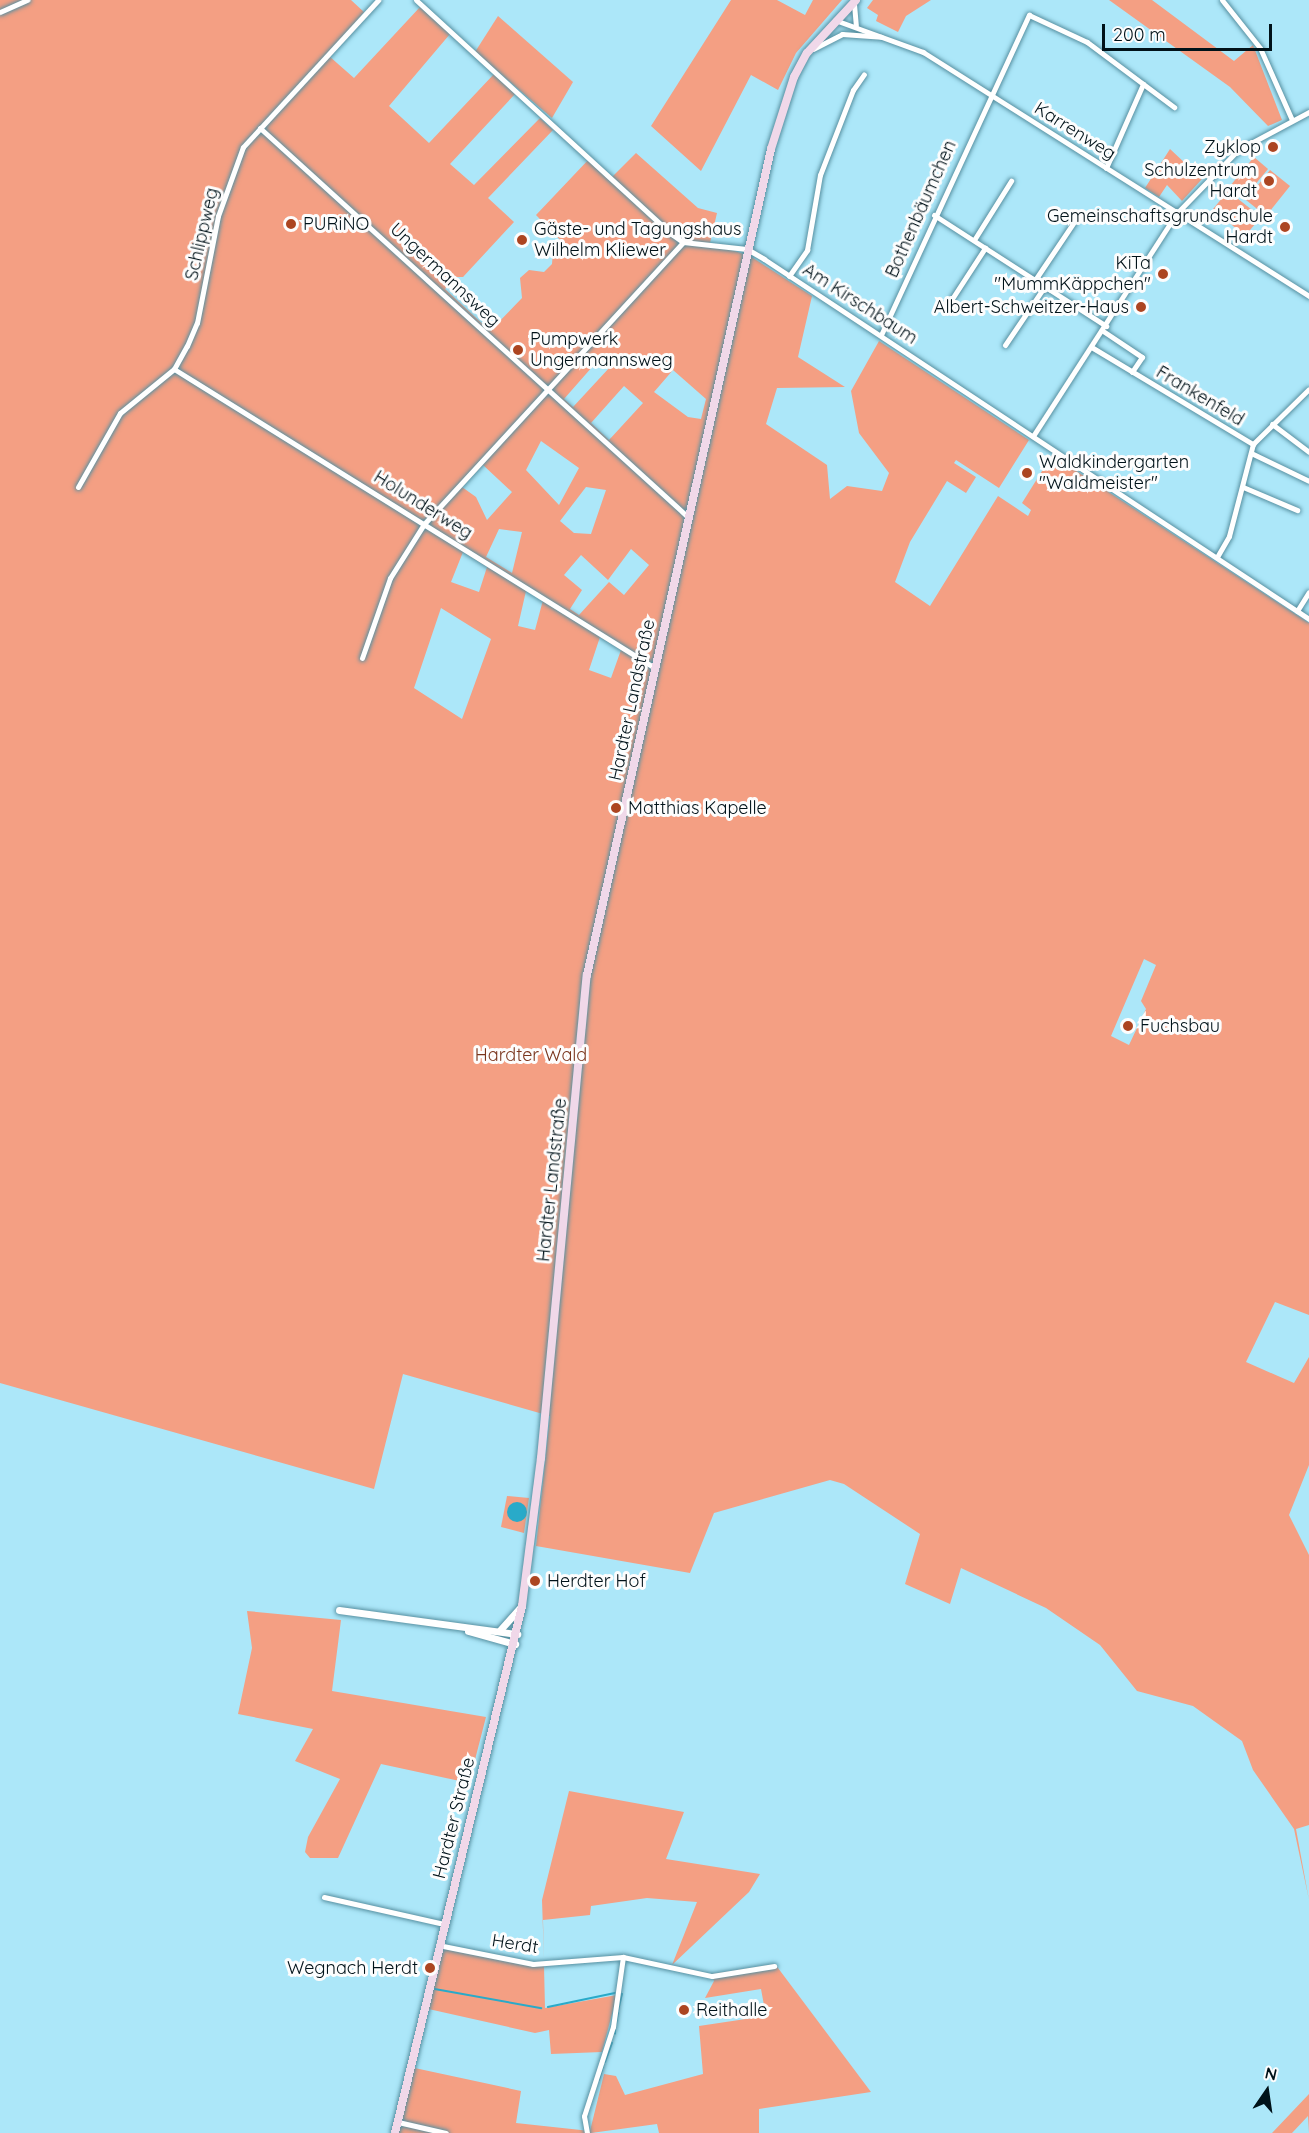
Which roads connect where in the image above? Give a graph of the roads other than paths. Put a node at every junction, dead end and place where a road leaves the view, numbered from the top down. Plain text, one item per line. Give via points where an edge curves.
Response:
1 (27, 0) edge
2 (378, 0) edge
3 (416, 0) edge
4 (1222, 0) edge
5 (855, 1) edge
6 (0, 12) edge
7 (833, 20) junction
8 (856, 25) junction
9 (842, 34) junction
10 (882, 37) junction
11 (807, 54) junction
12 (864, 74) dead end
13 (1143, 84) junction
14 (988, 95) junction
15 (1174, 107) dead end
16 (1309, 112) edge
17 (1292, 120) junction
18 (260, 128) junction
19 (1106, 168) junction
20 (1011, 181) dead end
21 (934, 214) junction
22 (1176, 214) junction
23 (1074, 222) dead end
24 (974, 240) junction
25 (682, 242) junction
26 (985, 248) junction
27 (747, 249) junction
28 (789, 276) junction
29 (1035, 280) junction
30 (1045, 286) junction
31 (1309, 296) edge
32 (946, 308) dead end
33 (1105, 329) junction
34 (881, 335) junction
35 (1005, 345) dead end
36 (1093, 348) junction
37 (174, 369) junction
38 (1132, 372) junction
39 (546, 389) junction
40 (1309, 389) edge
41 (1272, 424) junction
42 (1033, 436) junction
43 (1253, 444) junction
44 (1309, 452) edge
45 (1251, 453) junction
46 (1309, 481) edge
47 (78, 487) dead end
48 (1243, 487) junction
49 (1297, 510) dead end
50 (688, 518) junction
51 (424, 524) junction
52 (1217, 557) junction
53 (1309, 592) edge
54 (1297, 611) junction
55 (1309, 619) edge
56 (362, 658) dead end
57 (654, 668) junction
58 (535, 1509) joint
59 (522, 1606) junction
60 (339, 1610) dead end
61 (457, 1627) junction
62 (500, 1630) junction
63 (517, 1634) junction
64 (515, 1644) junction
65 (324, 1897) dead end
66 (444, 1924) junction
67 (438, 1945) junction
68 (624, 1957) junction
69 (774, 1966) dead end
70 (398, 2122) junction
71 (395, 2133) edge
72 (446, 2133) edge
73 (587, 2133) edge

1 - 6 street
2 - 18 street, Schlippweg
3 - 25 street
4 - 17 street via 1260,48
5 - 7 main road, Hardter Landstraße
5 - 8 street
7 - 8 street, Karrenweg
7 - 9 street
7 - 11 main road, Hardter Landstraße
8 - 10 street, Karrenweg
9 - 10 street, Karrenweg
9 - 11 street
10 - 14 street, Karrenweg via 923,52
11 - 27 main road, Hardter Landstraße via 782,109
12 - 28 street via 853,90 820,175 807,250
13 - 14 street, Bothenbäumchen via 1087,42 1029,15
13 - 15 street
13 - 19 street
14 - 19 street, Karrenweg
14 - 21 street, Bothenbäumchen
16 - 17 street
17 - 22 street via 1238,150
18 - 37 street, Schlippweg via 243,147 234,168 218,216 197,323
18 - 39 street, Ungermannsweg
19 - 22 street, Karrenweg
20 - 24 street
21 - 24 street
21 - 34 street, Bothenbäumchen
22 - 31 street, Karrenweg
22 - 33 street
23 - 29 street
24 - 26 street
25 - 27 street, Am Kirschbaum
25 - 39 street
26 - 29 street
26 - 32 street
27 - 28 street, Am Kirschbaum
27 - 50 main road, Hardter Landstraße
28 - 34 street, Am Kirschbaum
29 - 30 street
30 - 33 street
30 - 35 street
33 - 36 street
33 - 38 street, Frankenfeld via 1142,357
34 - 42 street, Am Kirschbaum
36 - 38 street, Frankenfeld
36 - 42 street
37 - 47 street, Schlippweg via 120,413
37 - 51 street, Holunderweg
38 - 43 street, Frankenfeld
39 - 50 street, Ungermannsweg
39 - 51 street
40 - 41 street
41 - 43 street
41 - 44 street
42 - 52 street, Am Kirschbaum
43 - 45 street
45 - 46 street
45 - 48 street
48 - 49 street
48 - 52 street via 1229,536
50 - 57 main road, Hardter Landstraße
51 - 56 street via 390,578
51 - 57 street, Holunderweg
52 - 54 street, Am Kirschbaum
53 - 54 street
54 - 55 street, Am Kirschbaum
57 - 58 main road, Hardter Landstraße via 585,990
58 - 59 main road, Hardter Straße
59 - 62 street
59 - 63 main road, Hardter Straße
60 - 61 street
61 - 62 street
61 - 64 street
62 - 63 street
63 - 64 main road, Hardter Straße
64 - 66 main road, Hardter Straße
65 - 66 street
66 - 67 main road, Hardter Straße
67 - 68 street, Herdt via 533,1964
67 - 70 main road, Hardter Straße
68 - 69 street, Herdt via 712,1976
68 - 73 street via 613,2027 584,2116
70 - 71 main road, Hardter Straße
70 - 72 street

